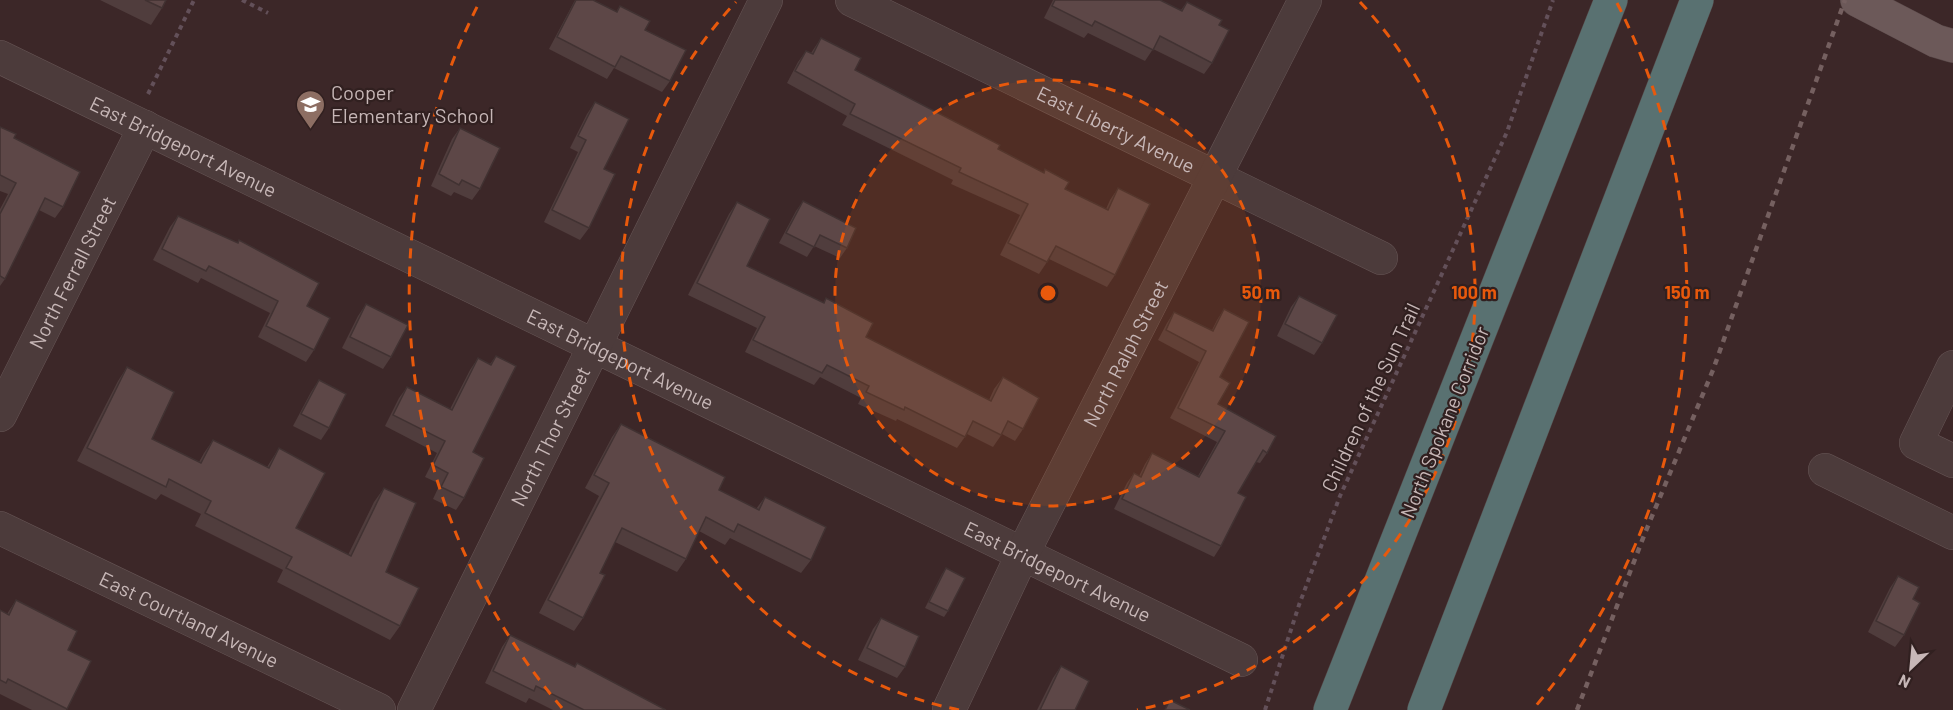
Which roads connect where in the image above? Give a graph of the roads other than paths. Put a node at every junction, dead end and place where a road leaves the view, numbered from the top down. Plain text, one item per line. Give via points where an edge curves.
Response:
1 (766, 0) edge
2 (852, 0) edge
3 (1305, 0) edge
4 (1611, 0) edge
5 (1857, 0) edge
6 (1693, 9) edge
7 (1947, 48) edge
8 (0, 57) edge
9 (145, 127) junction
10 (1216, 178) junction
11 (1381, 258) dead end
12 (594, 345) junction
13 (1953, 368) edge
14 (0, 415) edge
15 (1953, 462) edge
16 (1825, 470) dead end
17 (0, 528) edge
18 (1953, 533) edge
19 (1023, 554) junction
20 (1241, 660) dead end
21 (379, 710) edge
22 (414, 710) edge
23 (949, 710) edge
24 (1330, 710) edge
25 (1424, 710) edge

1 - 12 street, North Thor Street
2 - 10 street, East Liberty Avenue
3 - 10 street, North Ralph Street
4 - 24 highway, North Spokane Corridor
5 - 7 main road
6 - 25 highway
8 - 9 street, East Bridgeport Avenue
9 - 12 street, East Bridgeport Avenue
9 - 14 street, North Ferrall Street
10 - 11 street, East Liberty Avenue
10 - 19 street, North Ralph Street
12 - 19 street, East Bridgeport Avenue
12 - 22 street, North Thor Street
13 - 15 street via 1916,443
16 - 18 street
17 - 21 street, East Courtland Avenue
19 - 20 street, East Bridgeport Avenue
19 - 23 street, North Ralph Street

